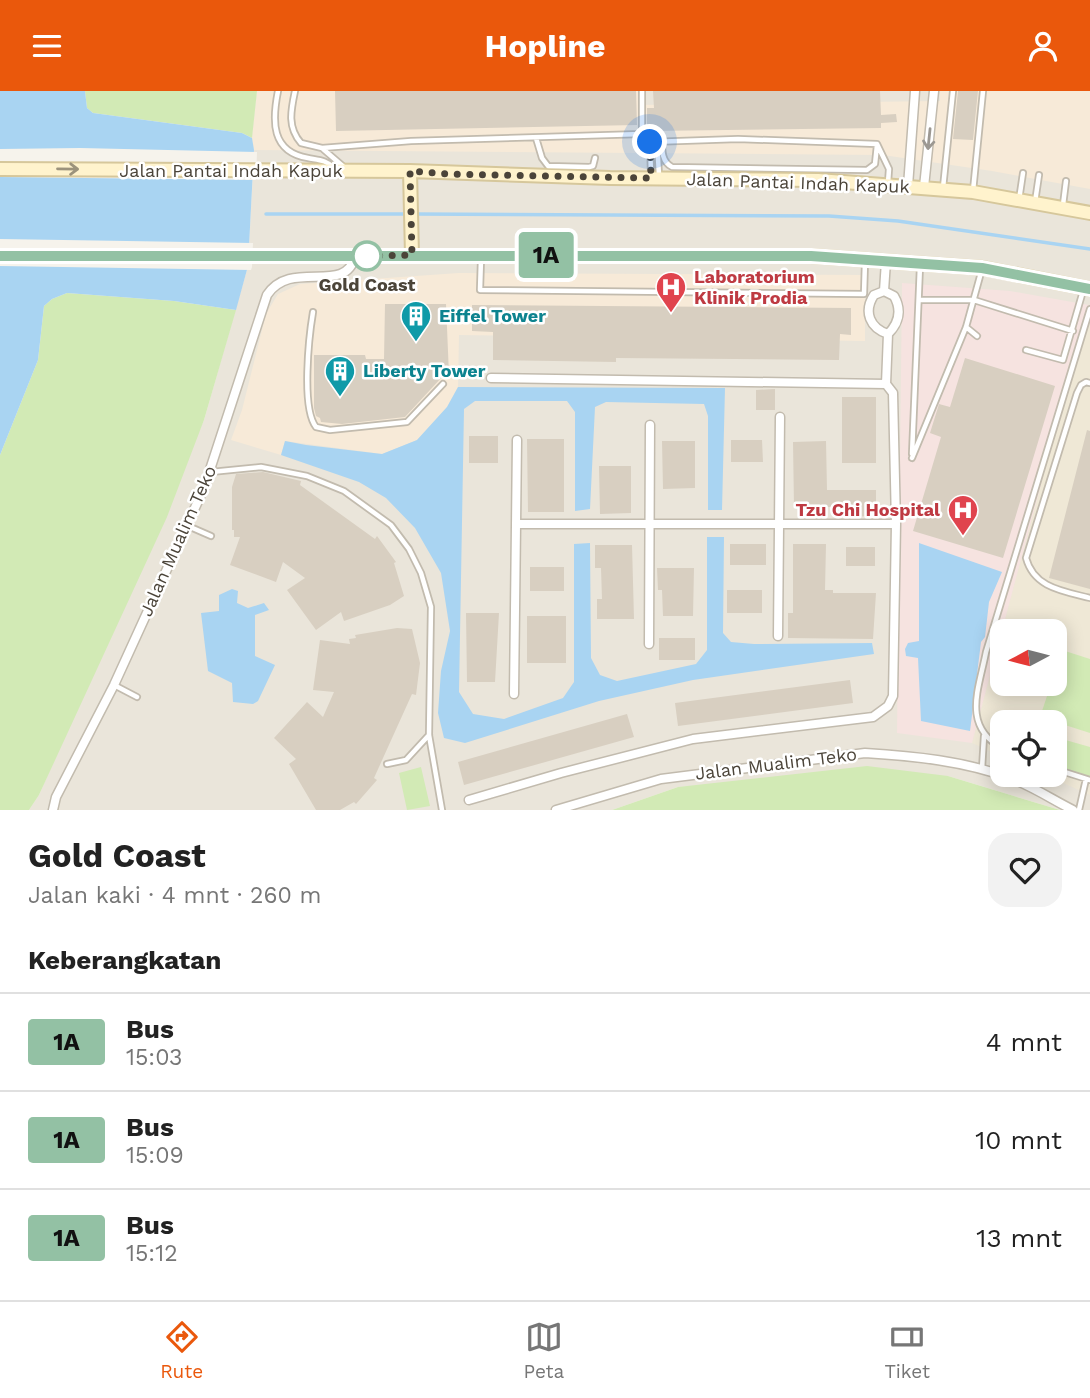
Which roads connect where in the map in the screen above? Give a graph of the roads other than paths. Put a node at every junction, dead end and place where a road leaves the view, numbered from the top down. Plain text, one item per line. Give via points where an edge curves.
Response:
1 (278, 91) edge
2 (295, 91) edge
3 (642, 91) edge
4 (915, 91) edge
5 (934, 91) edge
6 (953, 91) edge
7 (983, 91) edge
8 (642, 134) junction
9 (536, 138) junction
10 (659, 141) junction
11 (650, 142) junction
12 (877, 144) junction
13 (322, 148) junction
14 (595, 158) dead end
15 (0, 169) edge
16 (410, 171) junction
17 (330, 172) junction
18 (349, 172) junction
19 (1023, 173) dead end
20 (1039, 176) dead end
21 (655, 178) junction
22 (1066, 181) dead end
23 (888, 184) junction
24 (908, 186) junction
25 (923, 187) junction
26 (943, 189) junction
27 (973, 192) junction
28 (1019, 200) junction
29 (1035, 203) junction
30 (1063, 208) junction
31 (1090, 213) edge
32 (412, 255) junction
33 (481, 255) junction
34 (0, 256) edge
35 (355, 256) junction
36 (296, 257) junction
37 (865, 259) junction
38 (886, 261) junction
39 (920, 265) junction
40 (982, 268) junction
41 (296, 277) junction
42 (1087, 289) edge
43 (884, 291) junction
44 (919, 300) junction
45 (974, 300) junction
46 (1090, 309) edge
47 (313, 312) dead end
48 (966, 327) junction
49 (1073, 331) junction
50 (888, 334) junction
51 (977, 336) dead end
52 (1026, 350) dead end
53 (491, 378) dead end
54 (1090, 383) edge
55 (443, 384) dead end
56 (886, 384) junction
57 (780, 417) dead end
58 (650, 425) dead end
59 (517, 440) dead end
60 (211, 472) junction
61 (516, 524) junction
62 (650, 524) junction
63 (780, 524) junction
64 (896, 524) junction
65 (188, 526) junction
66 (211, 536) dead end
67 (1090, 598) edge
68 (778, 636) dead end
69 (649, 644) dead end
70 (114, 685) junction
71 (514, 694) dead end
72 (137, 697) dead end
73 (429, 734) junction
74 (984, 736) junction
75 (990, 740) edge
76 (387, 764) dead end
77 (982, 770) junction
78 (1067, 773) edge
79 (1088, 780) edge
80 (470, 800) dead end
81 (53, 810) edge
82 (442, 810) edge
83 (556, 810) edge
84 (1073, 810) edge
85 (1079, 810) edge

1 - 17 lane via 278,139 287,151 333,165
2 - 13 lane via 292,129 301,143
3 - 8 lane
4 - 24 street
5 -> 25 street
6 - 26 lane
7 - 27 lane
8 - 9 lane
8 - 11 lane
9 - 13 lane
9 - 14 lane via 548,166 589,167
10 - 11 lane
10 - 12 lane
10 - 12 lane via 671,167 867,170 875,164
10 - 21 lane
11 - 21 lane
12 - 23 lane via 890,169
13 - 18 lane
15 -> 17 main road, Jalan Pantai Indah Kapuk
16 - 18 main road, Jalan Pantai Indah Kapuk
16 - 21 main road, Jalan Pantai Indah Kapuk
16 - 32 main road
17 - 18 main road, Jalan Pantai Indah Kapuk
19 - 28 lane
20 - 29 lane
21 - 23 main road, Jalan Pantai Indah Kapuk
22 - 30 lane
23 - 24 main road, Jalan Pantai Indah Kapuk
24 - 25 main road, Jalan Pantai Indah Kapuk
25 - 26 main road, Jalan Pantai Indah Kapuk
26 - 27 main road, Jalan Pantai Indah Kapuk
27 - 28 main road, Jalan Pantai Indah Kapuk
28 - 29 main road, Jalan Pantai Indah Kapuk
29 - 30 main road, Jalan Pantai Indah Kapuk
30 - 31 main road, Jalan Pantai Indah Kapuk
32 - 33 main road
32 - 35 main road
33 - 37 main road
33 - 37 lane via 480,289 864,294
34 - 36 main road
35 - 36 main road
35 - 41 street via 347,273 338,277
36 - 41 street via 304,260 306,267
37 - 38 main road
38 - 39 main road
38 - 43 street
39 - 40 main road
39 - 44 lane
40 - 42 main road
40 - 45 lane
41 - 60 street, Jalan Mualim Teko via 273,285 267,295
42 - 49 lane
43 - 50 street via 894,296 899,311
43 - 50 street via 874,295 869,310 877,330
44 - 45 lane
44 - 48 lane via 912,458
45 - 48 lane
45 - 49 lane
46 - 74 lane via 986,652 975,708
47 - 55 lane via 307,349 310,414 316,427 407,422
48 - 51 lane
49 - 52 lane via 1063,360
50 - 56 street
53 - 56 street
54 - 67 lane via 1080,386 1077,393 1026,558 1037,580
56 - 64 street via 893,393
57 - 63 street
58 - 62 street
59 - 61 street
60 - 65 street, Jalan Mualim Teko
60 - 73 lane via 261,467 307,476 344,491 391,525 421,573 431,607
61 - 62 street
61 - 71 street
62 - 63 street
62 - 69 street
63 - 64 street
63 - 68 street
64 - 80 street via 893,696 882,712 863,719 693,739
65 - 66 lane
65 - 70 street, Jalan Mualim Teko
70 - 72 lane
70 - 81 street, Jalan Mualim Teko
73 - 76 lane via 406,760
73 - 82 lane
74 - 75 lane
74 - 77 lane
77 - 83 street, Jalan Mualim Teko via 900,755 832,756 662,779
77 - 84 street, Jalan Mualim Teko via 1012,779
78 - 79 lane
79 - 85 lane

